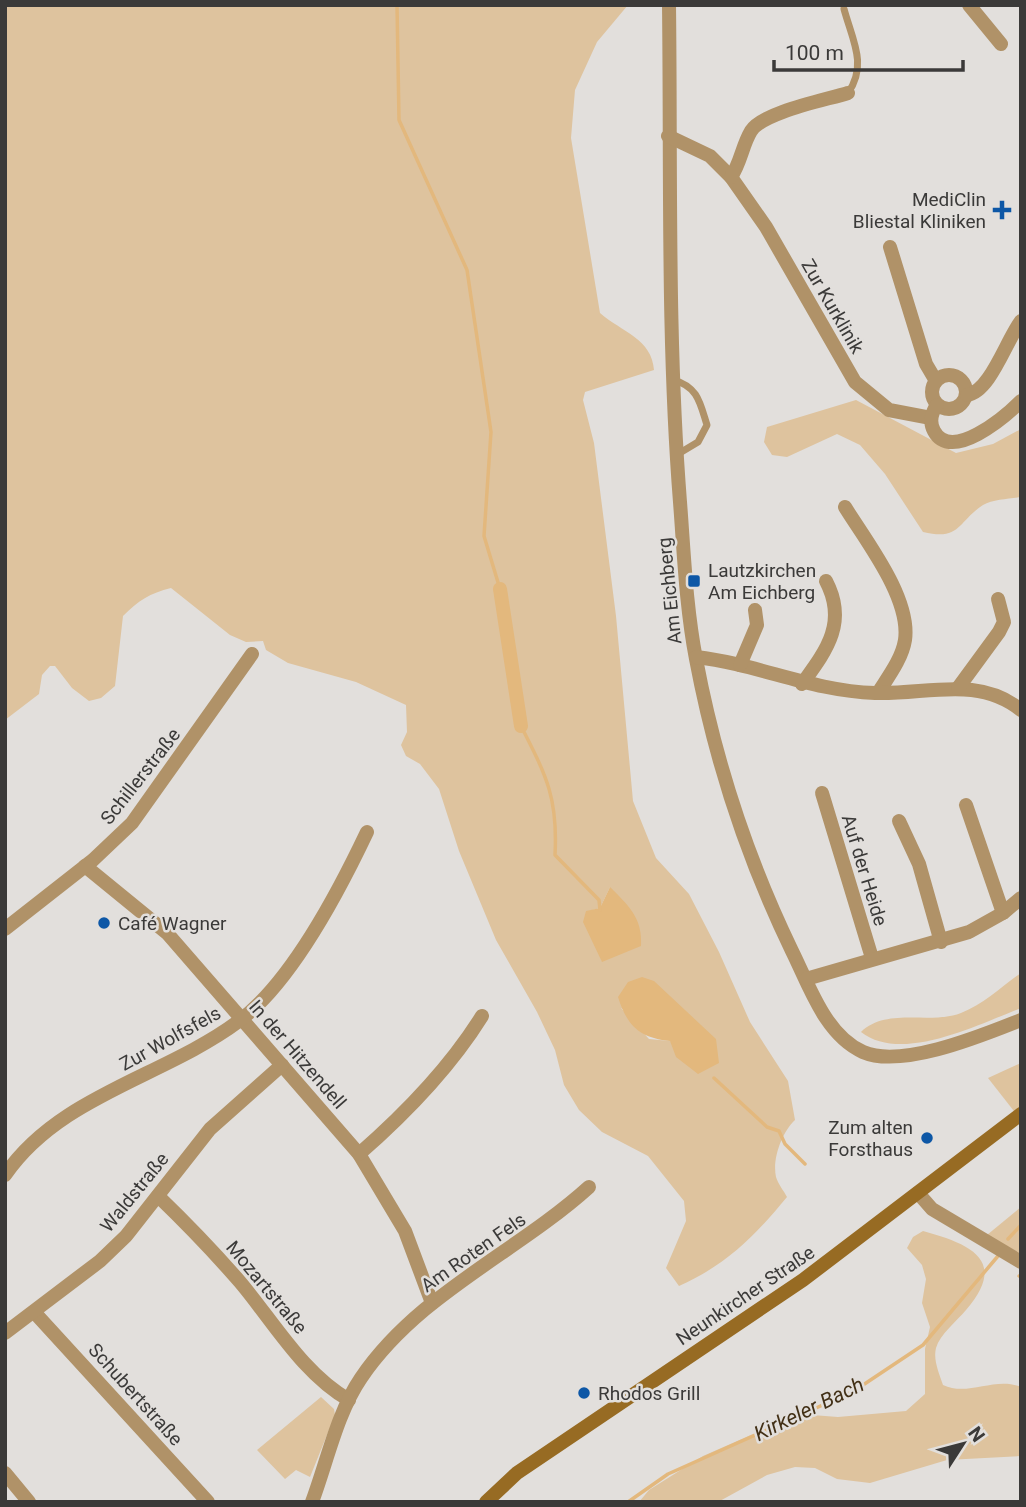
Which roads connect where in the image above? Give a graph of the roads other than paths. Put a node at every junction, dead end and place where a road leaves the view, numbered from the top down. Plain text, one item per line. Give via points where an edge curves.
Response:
1 (669, 5) edge
2 (969, 5) edge
3 (844, 9) dead end
4 (1001, 44) dead end
5 (848, 93) joint
6 (668, 136) junction
7 (731, 177) junction
8 (890, 247) dead end
9 (1021, 321) edge
10 (673, 380) junction
11 (936, 381) junction
12 (967, 395) junction
13 (1021, 401) edge
14 (934, 411) junction
15 (677, 455) junction
16 (845, 507) dead end
17 (826, 581) dead end
18 (998, 599) dead end
19 (755, 610) dead end
20 (252, 654) dead end
21 (696, 657) junction
22 (740, 665) junction
23 (802, 684) junction
24 (958, 688) junction
25 (878, 694) junction
26 (1021, 709) edge
27 (822, 793) dead end
28 (966, 805) dead end
29 (899, 821) dead end
30 (367, 832) dead end
31 (85, 866) junction
32 (1021, 898) edge
33 (1003, 913) junction
34 (5, 929) edge
35 (941, 942) junction
36 (872, 958) junction
37 (806, 979) junction
38 (482, 1016) dead end
39 (243, 1019) junction
40 (1021, 1020) edge
41 (282, 1065) junction
42 (1021, 1114) edge
43 (359, 1154) junction
44 (5, 1175) edge
45 (589, 1187) dead end
46 (918, 1193) junction
47 (158, 1196) junction
48 (1021, 1262) edge
49 (432, 1303) junction
50 (35, 1313) junction
51 (5, 1333) edge
52 (349, 1399) junction
53 (5, 1473) edge
54 (29, 1502) edge
55 (208, 1502) edge
56 (312, 1502) edge
57 (486, 1502) edge

1 - 6 street, Am Eichberg
2 - 4 street
3 - 5 lane via 860,68
5 - 7 street via 759,124 751,131
6 - 7 street, Zur Kurklinik via 710,156
6 - 10 street, Am Eichberg
7 - 14 street, Zur Kurklinik via 766,227 855,382 889,410
8 - 11 street via 926,364
9 - 12 street, Zur Kurklinik via 985,387
10 - 15 street, Am Eichberg
10 - 15 lane via 689,385 698,396 707,425 698,442
11 - 12 street via 953,375 964,383
11 - 14 street
12 - 14 street, Zur Kurklinik via 955,409
13 - 14 street via 990,427 954,443 933,430
15 - 21 street, Am Eichberg
16 - 25 street via 892,586 906,626 899,658
17 - 23 street via 835,605 834,635
18 - 24 street via 1004,622
19 - 22 street via 757,625
20 - 31 street, Schillerstraße via 148,803
21 - 22 street
21 - 37 street, Am Eichberg via 736,817 766,898
22 - 23 street
23 - 25 street
24 - 25 street
24 - 26 street via 995,694
27 - 36 street, Auf der Heide
28 - 33 street
29 - 35 street via 919,864
30 - 39 street, Zur Wolfsfels via 313,931
31 - 34 street, Schillerstraße
31 - 39 street, In der Hitzendell via 167,933
32 - 33 street
33 - 35 street
35 - 36 street
36 - 37 street
37 - 40 street, Am Eichberg via 839,1034 865,1053 880,1056 941,1047
38 - 43 street via 441,1073
39 - 41 street, In der Hitzendell
39 - 44 street, Zur Wolfsfels via 51,1126 19,1154
41 - 43 street, In der Hitzendell
41 - 47 street, Waldstraße via 210,1129
42 - 46 main road, Neunkircher Straße
43 - 49 street, In der Hitzendell via 405,1231
45 - 49 street, Am Roten Fels via 534,1233
46 - 48 street via 942,1216
46 - 57 main road, Neunkircher Straße via 750,1317 517,1473
47 - 50 street, Waldstraße via 100,1261
47 - 52 street, Mozartstraße via 218,1258 303,1360 331,1389
49 - 52 street, Am Roten Fels via 375,1360
50 - 51 street, Waldstraße
50 - 55 street, Schubertstraße
52 - 56 street, Am Roten Fels
53 - 54 street

